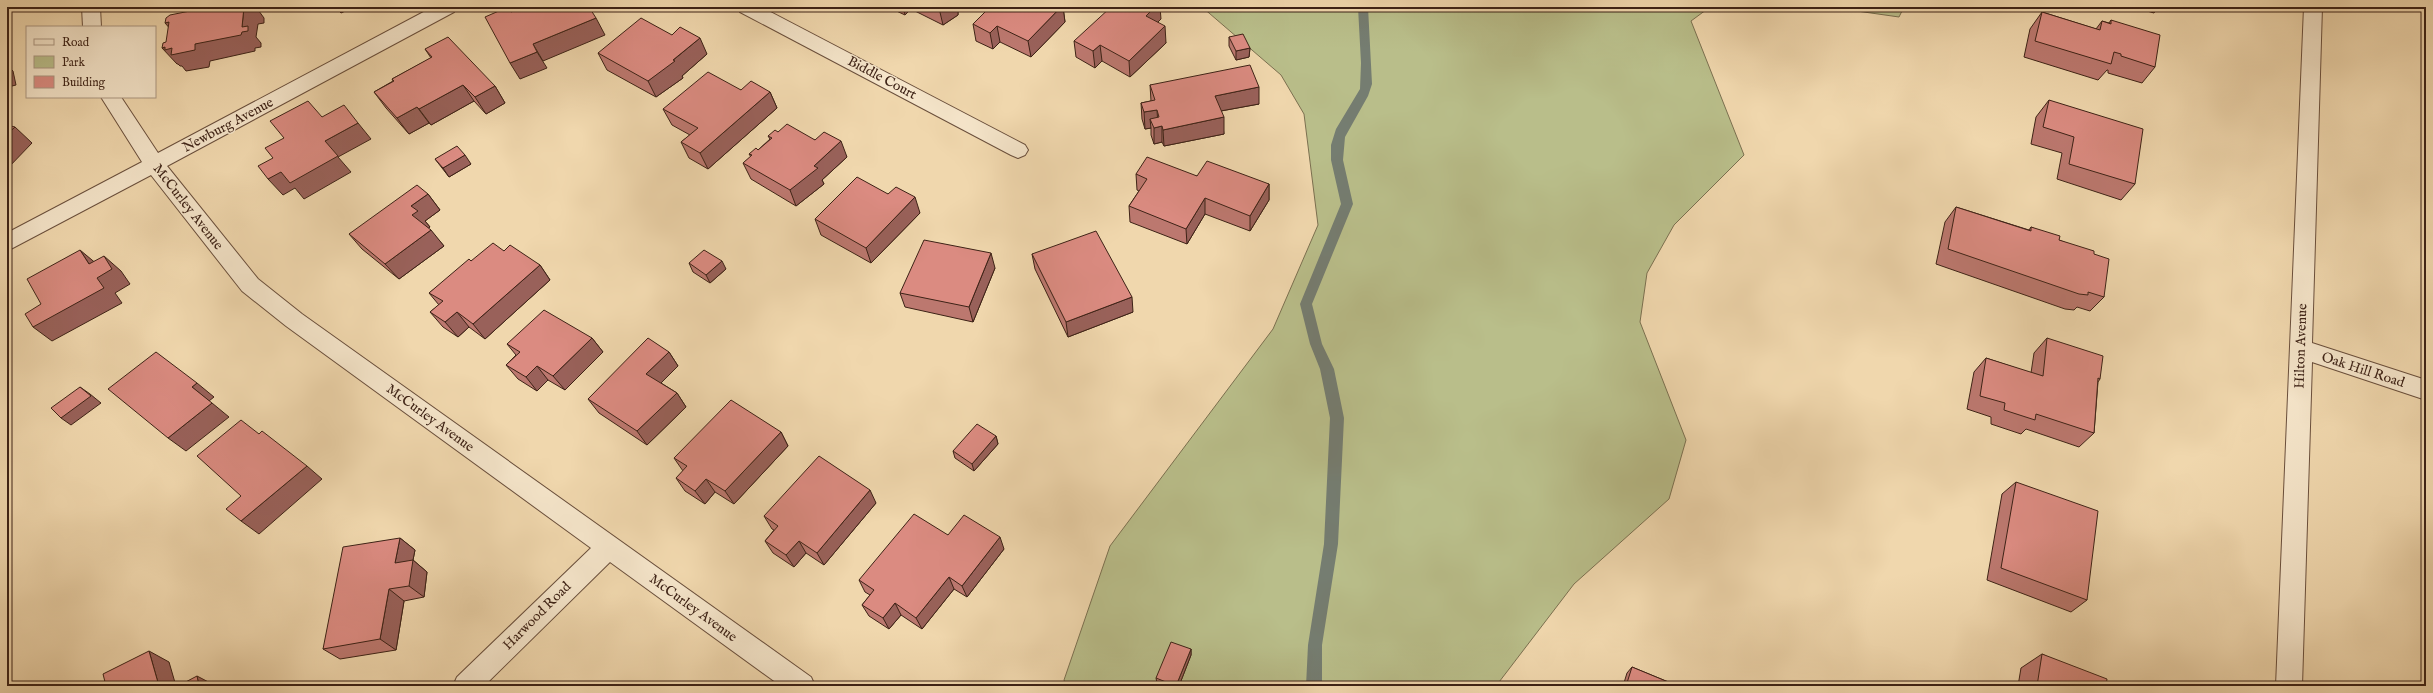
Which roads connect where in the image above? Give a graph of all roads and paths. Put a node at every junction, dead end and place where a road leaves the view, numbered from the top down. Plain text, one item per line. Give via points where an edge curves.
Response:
1 (91, 7) edge
2 (448, 7) edge
3 (746, 7) edge
4 (2313, 7) edge
5 (92, 26) edge
6 (112, 98) edge
7 (1018, 150) dead end
8 (154, 164) junction
9 (7, 243) edge
10 (2300, 349) junction
11 (2426, 390) edge
12 (608, 546) junction
13 (466, 686) edge
14 (802, 686) edge
15 (2289, 686) edge

1 - 5 street
2 - 8 street, Newburg Avenue
3 - 7 street, Biddle Court
4 - 10 street, Hilton Avenue
6 - 8 street, McCurley Avenue
8 - 9 street, Newburg Avenue
8 - 12 street, McCurley Avenue via 250,285 300,324
10 - 11 street, Oak Hill Road
10 - 15 street, Hilton Avenue
12 - 13 street, Harwood Road
12 - 14 street, McCurley Avenue

